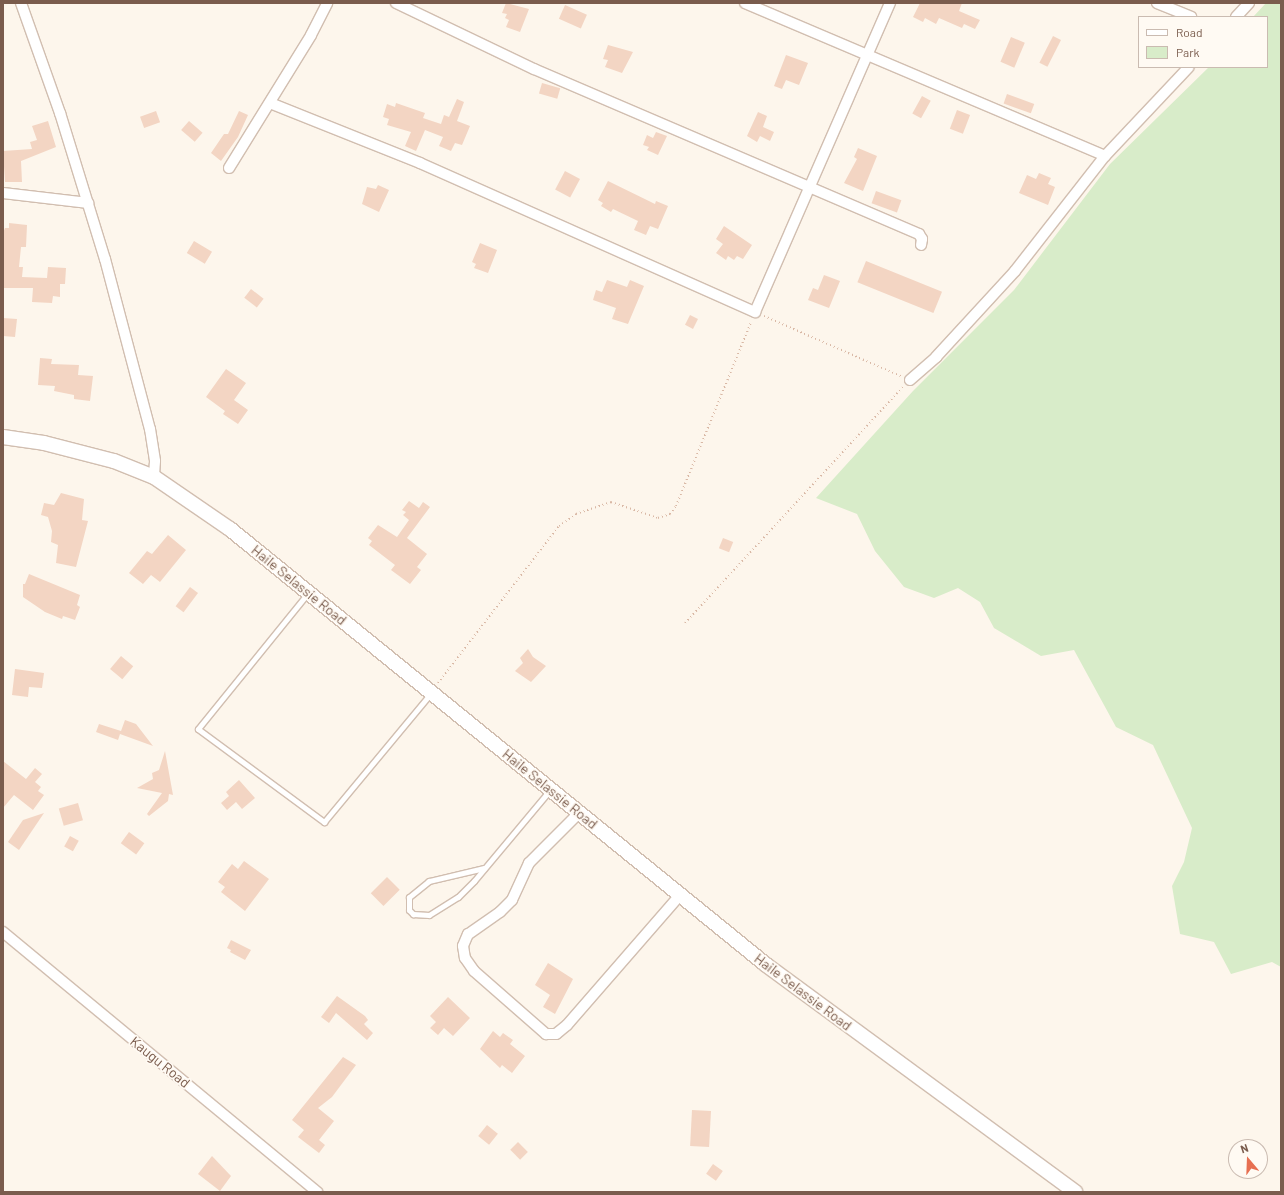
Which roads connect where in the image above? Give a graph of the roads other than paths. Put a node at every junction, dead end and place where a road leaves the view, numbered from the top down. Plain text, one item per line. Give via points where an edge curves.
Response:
1 (21, 3) edge
2 (327, 3) edge
3 (396, 3) edge
4 (745, 3) edge
5 (890, 3) edge
6 (1157, 3) edge
7 (1249, 3) edge
8 (1189, 16) edge
9 (1237, 16) edge
10 (867, 54) junction
11 (1189, 68) edge
12 (270, 103) junction
13 (1105, 156) junction
14 (229, 168) dead end
15 (809, 186) junction
16 (3, 193) edge
17 (88, 203) junction
18 (921, 245) dead end
19 (910, 380) road end
20 (3, 437) edge
21 (154, 477) junction
22 (309, 593) junction
23 (432, 692) junction
24 (550, 790) junction
25 (579, 813) junction
26 (484, 868) junction
27 (680, 895) junction
28 (3, 932) edge
29 (317, 1192) edge
30 (1075, 1192) edge

1 - 17 street via 60,113
2 - 12 street
3 - 15 street via 534,69
4 - 10 street
5 - 10 street
6 - 8 street
7 - 9 street
10 - 13 street
10 - 15 street
11 - 13 street
12 - 14 street
12 - 15 street via 420,163 755,312
13 - 19 street via 1015,271 936,357
15 - 18 street via 919,234 922,239
16 - 17 street
17 - 21 street via 150,428 155,461
20 - 21 street, Haile Selassie Road via 114,460
21 - 22 street, Haile Selassie Road via 230,529
22 - 23 street, Haile Selassie Road
22 - 23 lane via 198,729 324,822
23 - 24 street, Haile Selassie Road
24 - 25 street, Haile Selassie Road
24 - 26 lane
25 - 27 street, Haile Selassie Road
25 - 27 street via 529,863 512,900 500,912 468,934 463,946 465,958 474,971 546,1034 556,1034 567,1025
26 - 26 lane via 444,908 428,915 413,914 409,910 409,897 429,881
27 - 30 street, Haile Selassie Road via 788,981
28 - 29 street, Kaugu Road

